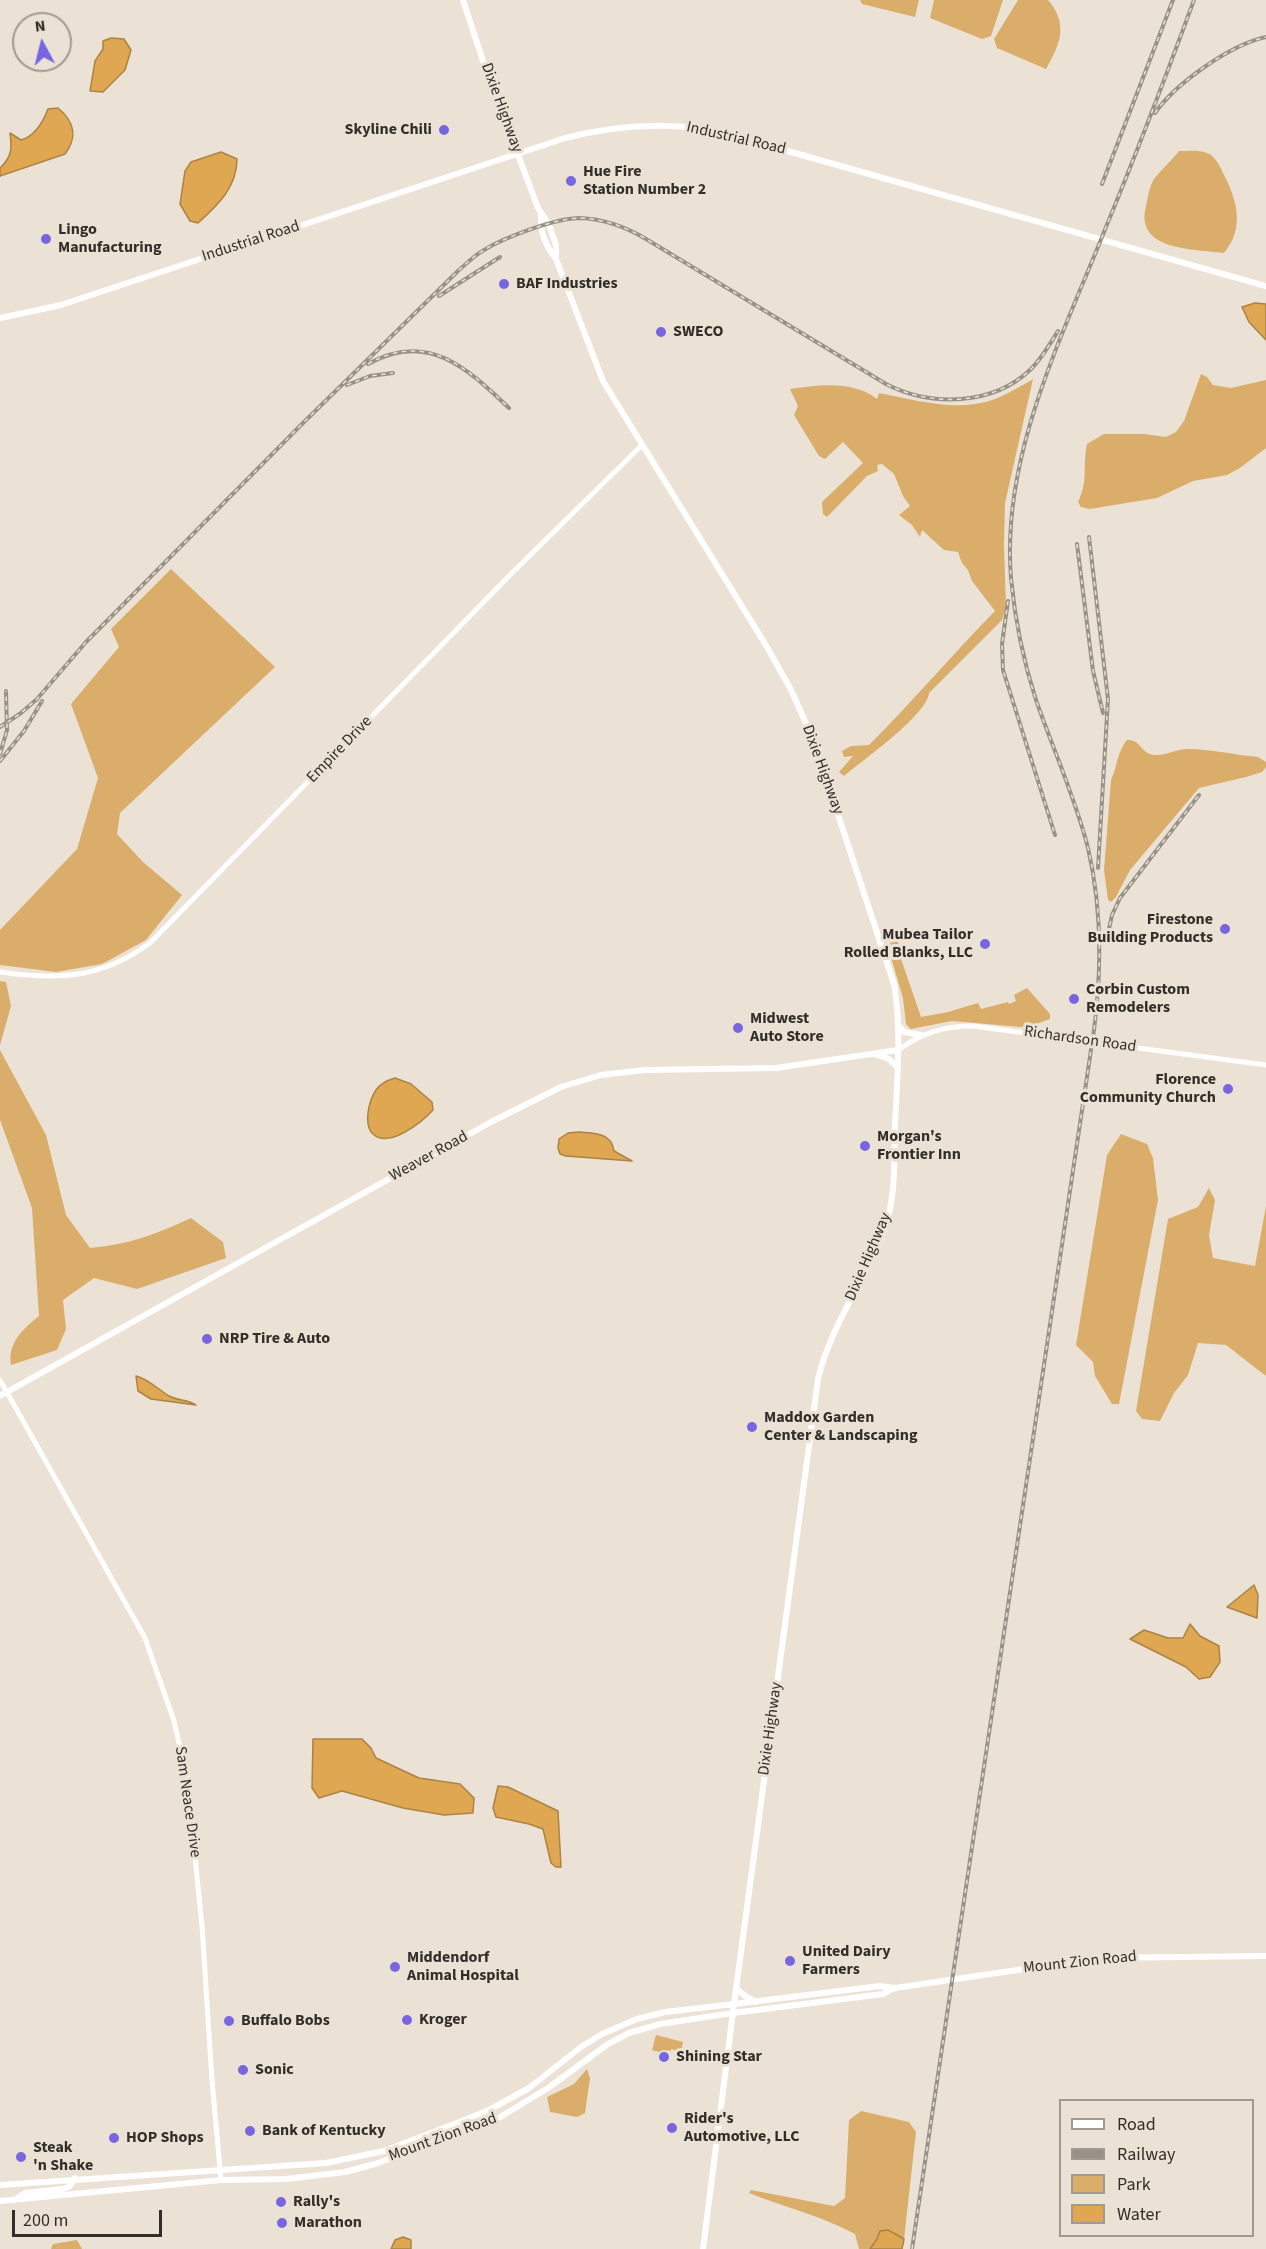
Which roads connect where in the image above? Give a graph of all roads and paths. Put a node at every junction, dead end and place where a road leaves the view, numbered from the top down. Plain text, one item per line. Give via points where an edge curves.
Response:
1 (463, 0) edge
2 (518, 154) junction
3 (1266, 286) edge
4 (0, 318) edge
5 (642, 446) junction
6 (0, 972) edge
7 (898, 1026) junction
8 (921, 1035) junction
9 (898, 1050) junction
10 (875, 1054) junction
11 (1266, 1065) edge
12 (898, 1068) junction
13 (0, 1380) edge
14 (3, 1394) edge
15 (1266, 1956) edge
16 (736, 1988) junction
17 (895, 1988) junction
18 (756, 2002) junction
19 (734, 2004) junction
20 (733, 2013) junction
21 (220, 2169) junction
22 (75, 2178) junction
23 (221, 2180) junction
24 (0, 2185) edge
25 (15, 2199) junction
26 (0, 2201) edge
27 (703, 2249) edge

1 - 2 main road, Dixie Highway
2 - 3 main road, Industrial Road via 615,128 702,129
2 - 4 main road, Industrial Road via 67,303
2 - 5 main road, Dixie Highway via 549,225 556,259 603,381
5 - 6 street, Empire Drive via 150,942 121,961 76,975 48,978
5 - 7 main road, Dixie Highway via 749,616 813,739 894,984
7 - 8 main road via 904,1032
7 - 9 main road, Dixie Highway
8 - 9 street, Richardson Road
8 - 11 street, Richardson Road via 957,1026
9 - 10 main road, Weaver Road
9 - 12 main road, Dixie Highway
10 - 12 main road via 889,1059
10 - 14 main road, Weaver Road via 754,1070 625,1072 561,1087 491,1122
12 - 16 main road, Dixie Highway via 891,1208 818,1379
13 - 14 street, Sam Neace Drive
14 - 21 street, Sam Neace Drive via 145,1638 174,1721 187,1778
15 - 17 main road, Mount Zion Road via 1099,1958
16 - 18 main road
16 - 19 main road, Dixie Highway
17 - 18 main road, Mount Zion Road via 880,1986
17 - 20 main road, Mount Zion Road via 883,1994
18 - 19 main road, Mount Zion Road
19 - 20 main road, Dixie Highway
19 - 21 main road, Mount Zion Road via 655,2014 616,2027 583,2046 529,2088 491,2109 397,2147 326,2163
20 - 23 main road, Mount Zion Road via 629,2033 497,2119 375,2164 286,2179
20 - 27 main road, Dixie Highway
21 - 22 main road, Mount Zion Road
21 - 23 street, Sam Neace Drive
22 - 24 main road, Mount Zion Road
22 - 25 main road via 69,2187 25,2193
23 - 25 main road, Mount Zion Road
25 - 26 main road, Mount Zion Road

